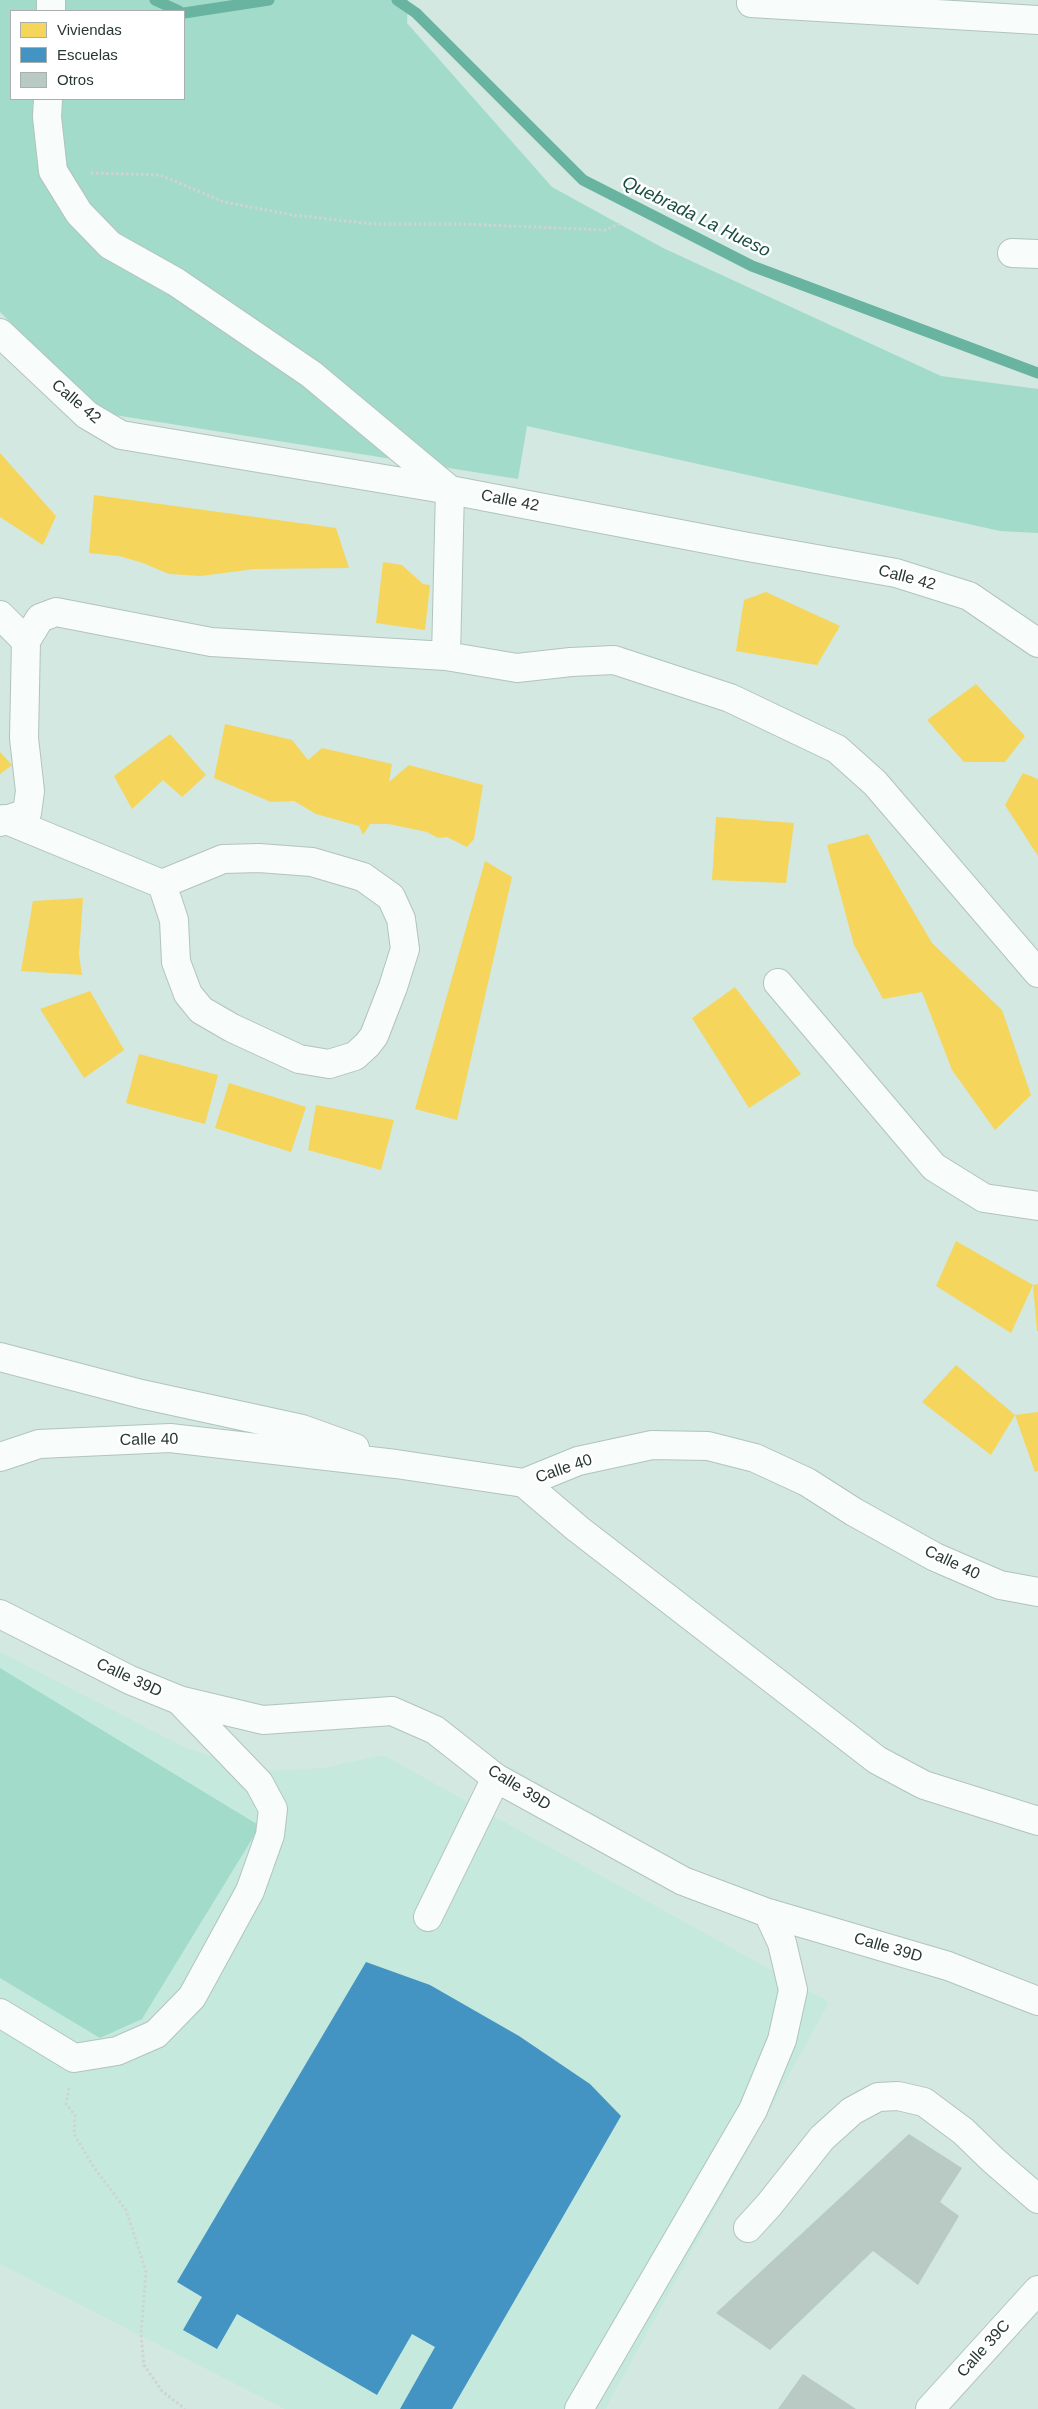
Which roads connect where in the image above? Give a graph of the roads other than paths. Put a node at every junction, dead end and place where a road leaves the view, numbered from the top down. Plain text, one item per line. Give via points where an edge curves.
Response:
1 (751, 4) dead end
2 (1038, 20) edge
3 (48, 100) edge
4 (0, 333) edge
5 (450, 490) junction
6 (0, 615) edge
7 (26, 642) junction
8 (1038, 643) edge
9 (446, 656) junction
10 (2, 820) edge
11 (162, 884) junction
12 (1038, 973) edge
13 (778, 983) dead end
14 (1038, 1206) edge
15 (0, 1357) edge
16 (0, 1457) edge
17 (396, 1464) junction
18 (524, 1483) junction
19 (1038, 1592) edge
20 (0, 1614) edge
21 (179, 1700) junction
22 (496, 1778) junction
23 (1038, 1821) edge
24 (768, 1913) junction
25 (428, 1916) dead end
26 (1038, 2001) edge
27 (0, 2013) edge
28 (1038, 2199) edge
29 (748, 2228) dead end
30 (1038, 2290) edge
31 (579, 2409) edge
32 (930, 2409) edge

1 - 2 street
3 - 5 street via 53,171 79,213 110,245 176,282 310,374
4 - 5 street, Calle 42 via 86,414 121,435
5 - 8 street, Calle 42 via 896,573 968,596
5 - 9 street
6 - 7 street
7 - 9 street via 40,618 56,612 212,642
7 - 10 street via 24,738 30,791 27,814
9 - 12 street via 517,668 614,660 730,698 837,749 875,783
10 - 11 street
11 - 11 street via 174,920 176,962 188,994 201,1010 299,1059 329,1064 355,1056 374,1036 405,949 401,919 391,897 363,877 312,862 268,858 223,859
13 - 14 street via 934,1167 984,1198
15 - 17 street via 141,1394 302,1429
16 - 17 street, Calle 40 via 39,1444 170,1438
17 - 18 street, Calle 40
18 - 19 street, Calle 40 via 578,1461 652,1445 708,1446 755,1458 807,1482 935,1557 1000,1585
18 - 23 street via 578,1529 878,1760 924,1785
20 - 21 street, Calle 39D via 130,1680
21 - 22 street, Calle 39D via 264,1720 392,1711 435,1730
21 - 27 street via 259,1783 273,1809 270,1835 250,1891 192,1997 156,2034 117,2051 74,2058
22 - 24 street, Calle 39D via 683,1881
22 - 25 street
24 - 26 street, Calle 39D via 948,1966
24 - 31 street via 782,1943 792,1990 782,2040 753,2110
28 - 29 street via 963,2131 924,2102 898,2096 878,2097 852,2111 822,2138
30 - 32 street, Calle 39C

